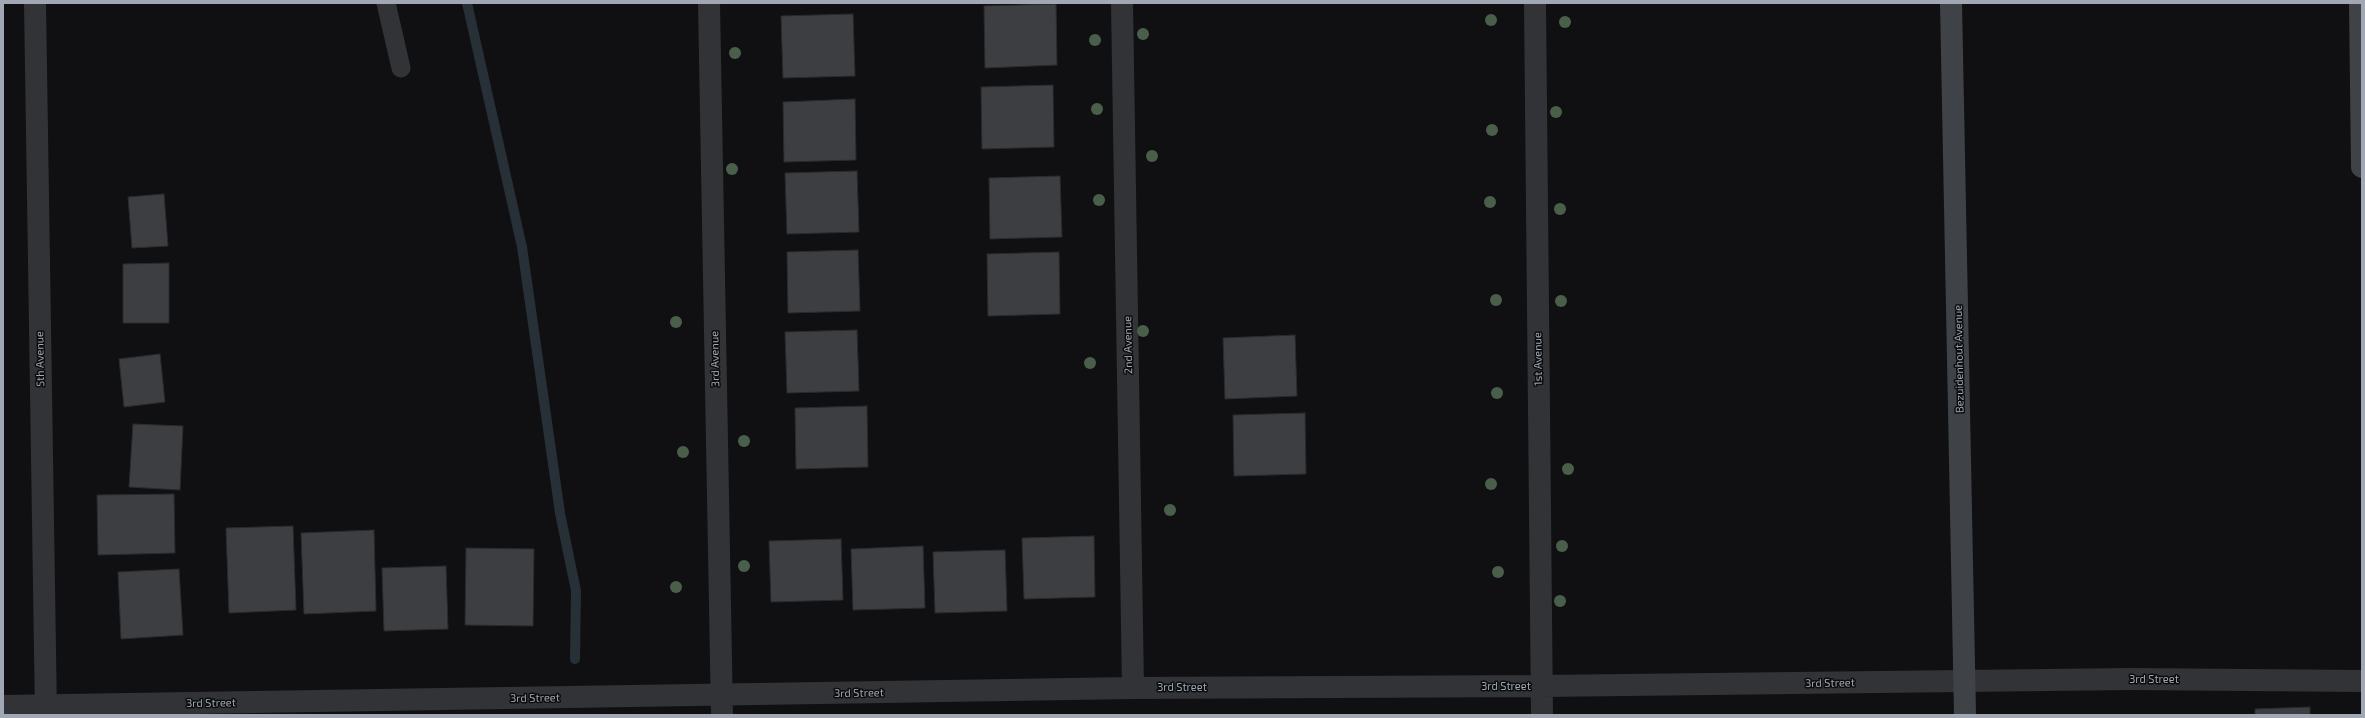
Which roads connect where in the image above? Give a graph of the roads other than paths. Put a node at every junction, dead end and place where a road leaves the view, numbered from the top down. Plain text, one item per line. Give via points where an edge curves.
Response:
1 (34, 3) edge
2 (386, 3) edge
3 (709, 3) edge
4 (1122, 3) edge
5 (1535, 3) edge
6 (1951, 3) edge
7 (2360, 3) edge
8 (401, 68) dead end
9 (2362, 167) edge
10 (2362, 681) edge
11 (1965, 682) junction
12 (1541, 686) junction
13 (1133, 688) junction
14 (722, 705) edge
15 (3, 706) edge
16 (46, 710) edge
17 (1542, 715) edge
18 (1965, 715) edge

1 - 16 street, 5th Avenue
2 - 8 lane
3 - 14 street, 3rd Avenue
4 - 13 street, 2nd Avenue
5 - 12 street, 1st Avenue
6 - 11 street, Bezuidenhout Avenue
7 - 9 street
10 - 11 street, 3rd Street via 2131,679
11 - 12 street, 3rd Street
11 - 18 street, Bezuidenhout Avenue
12 - 13 street, 3rd Street
12 - 17 street, 1st Avenue
13 - 14 street, 3rd Street
14 - 16 street, 3rd Street
15 - 16 street, 3rd Street

